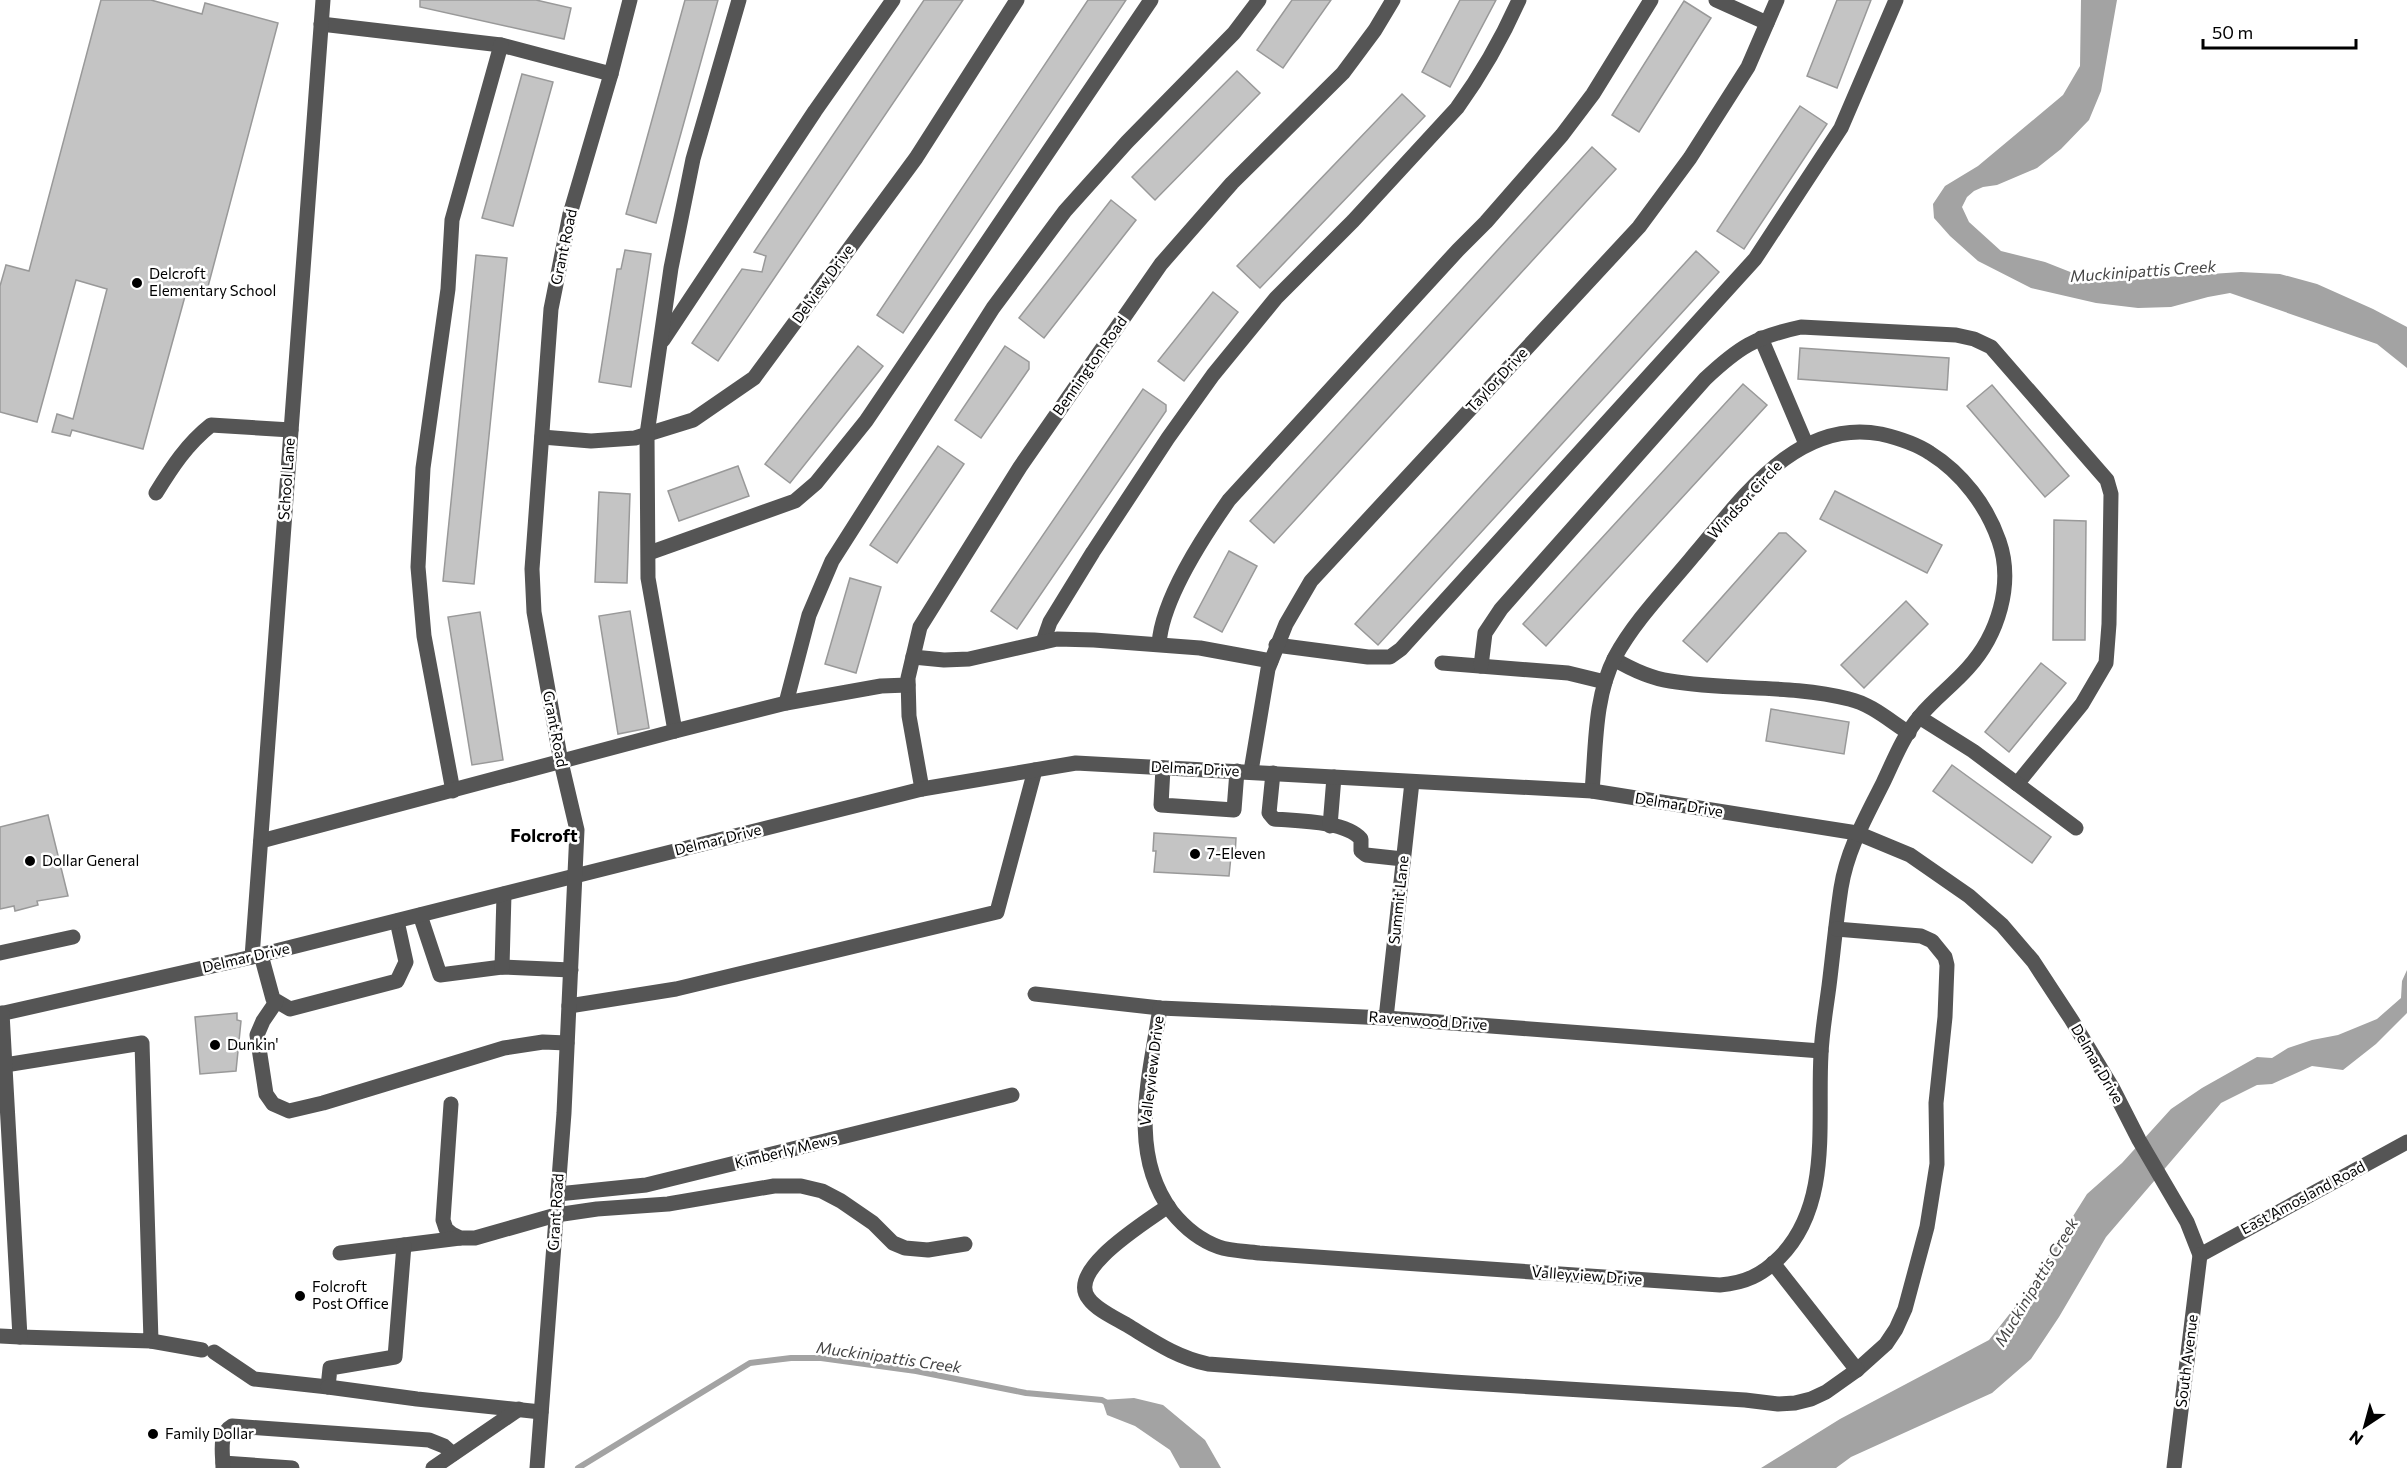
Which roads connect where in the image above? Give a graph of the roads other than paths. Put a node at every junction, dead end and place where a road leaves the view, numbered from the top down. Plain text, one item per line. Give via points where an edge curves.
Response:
1 (323, 0) edge
2 (630, 0) edge
3 (739, 0) edge
4 (893, 0) edge
5 (1017, 0) edge
6 (1151, 0) edge
7 (1258, 0) edge
8 (1393, 0) edge
9 (1519, 0) edge
10 (1651, 0) edge
11 (1716, 0) edge
12 (1777, 0) edge
13 (1896, 0) edge
14 (1767, 23) junction
15 (321, 24) junction
16 (501, 45) junction
17 (611, 74) junction
18 (1761, 338) junction
19 (662, 342) junction
20 (291, 430) junction
21 (647, 434) junction
22 (542, 437) junction
23 (1806, 444) junction
24 (156, 493) dead end
25 (649, 553) junction
26 (1043, 642) junction
27 (1159, 644) junction
28 (1276, 645) junction
29 (913, 657) junction
30 (1614, 659) junction
31 (1271, 661) junction
32 (1443, 663) dead end
33 (1481, 666) junction
34 (1605, 682) junction
35 (908, 686) junction
36 (786, 704) junction
37 (1919, 717) junction
38 (675, 731) junction
39 (1909, 733) junction
40 (561, 762) junction
41 (1163, 768) junction
42 (1035, 770) junction
43 (1244, 771) junction
44 (1273, 772) junction
45 (1334, 777) junction
46 (1412, 782) junction
47 (2017, 784) junction
48 (922, 789) junction
49 (453, 791) junction
50 (1592, 791) junction
51 (1330, 826) junction
52 (2076, 828) dead end
53 (1857, 833) junction
54 (261, 841) junction
55 (1403, 859) junction
56 (575, 876) junction
57 (504, 894) junction
58 (420, 915) junction
59 (397, 921) junction
60 (1836, 929) junction
61 (73, 937) dead end
62 (0, 953) edge
63 (257, 956) junction
64 (502, 967) junction
65 (571, 970) junction
66 (1035, 994) dead end
67 (276, 1002) junction
68 (569, 1006) junction
69 (1160, 1008) junction
70 (1, 1013) edge
71 (1386, 1018) junction
72 (567, 1043) junction
73 (1821, 1051) junction
74 (5, 1065) junction
75 (3, 1081) edge
76 (1012, 1095) dead end
77 (451, 1104) dead end
78 (2407, 1142) edge
79 (558, 1194) junction
80 (1168, 1206) junction
81 (556, 1215) junction
82 (460, 1238) junction
83 (965, 1244) dead end
84 (404, 1245) junction
85 (340, 1252) dead end
86 (2200, 1254) junction
87 (1773, 1263) junction
88 (0, 1336) edge
89 (20, 1338) junction
90 (151, 1341) junction
91 (1857, 1370) junction
92 (328, 1387) junction
93 (519, 1409) junction
94 (541, 1412) junction
95 (453, 1454) junction
96 (223, 1465) edge
97 (292, 1468) edge
98 (433, 1468) edge
99 (537, 1468) edge
100 (2174, 1468) edge

1 - 15 street, School Lane
2 - 17 street, Grant Road
3 - 19 street via 693,159 671,268
4 - 19 street
5 - 21 street, Delview Drive via 916,158 753,378 693,420
6 - 25 street via 866,421 816,483 795,501
7 - 36 street via 1234,33 1065,211 993,308 832,561 809,615
8 - 29 street, Bennington Road via 1343,73 1232,183 1161,264 962,558 920,627
9 - 26 street via 1457,108 1276,298 1207,384 1093,552 1050,622
10 - 27 street via 1593,94 1562,135 1229,500 1164,613
11 - 14 street
12 - 14 street, Taylor Drive
13 - 28 street via 1841,128 1755,259 1401,649 1390,657 1368,657
14 - 28 street, Taylor Drive via 1748,67 1690,158 1639,227 1311,581
15 - 16 street
15 - 20 street, School Lane
16 - 17 street
16 - 49 street via 452,220 448,289 423,468 418,567 424,636
17 - 22 street, Grant Road via 570,214 551,309
18 - 23 street
18 - 33 street via 1742,347 1705,379 1501,609 1485,633
18 - 47 street via 1801,327 1974,339 1991,347 2106,480 2111,494 2106,663 2082,704
19 - 21 street
20 - 24 street via 211,425 186,448
20 - 54 street, School Lane
21 - 22 street, Delview Drive via 591,441
21 - 25 street
22 - 40 street, Grant Road via 532,568 534,612
23 - 30 street, Windsor Circle via 1782,459 1742,498 1638,622
23 - 37 street, Windsor Circle via 1855,430 1916,444 1952,470 1989,516 2006,572 2004,597 1981,651
25 - 38 street via 648,578
26 - 27 street via 1094,639
26 - 29 street via 969,659
27 - 31 street
28 - 31 street, Taylor Drive
29 - 35 street, Bennington Road
30 - 34 street, Windsor Circle
30 - 39 street via 1669,681 1849,699 1867,705
31 - 43 street, Taylor Drive
32 - 33 street
33 - 34 street via 1568,673
34 - 50 street, Windsor Circle via 1598,715
35 - 36 street via 881,686
35 - 48 street, Bennington Road via 909,716
36 - 38 street
37 - 39 street, Windsor Circle
37 - 47 street
38 - 40 street
39 - 53 street, Windsor Circle
40 - 49 street
40 - 56 street, Grant Road via 577,830
41 - 42 street, Delmar Drive via 1076,763
41 - 43 street, Delmar Drive
41 - 43 street, Taylor Drive via 1161,806 1234,810
42 - 48 street, Delmar Drive
42 - 68 street via 997,912 676,989
43 - 44 street, Delmar Drive
44 - 45 street, Delmar Drive
44 - 51 street via 1269,813 1274,819
45 - 46 street, Delmar Drive
45 - 51 street
46 - 50 street, Delmar Drive
46 - 55 street, Summit Lane
47 - 52 street
48 - 56 street, Delmar Drive
49 - 54 street
50 - 53 street, Delmar Drive
51 - 55 street via 1357,834 1361,851 1366,855
53 - 60 street, Valleyview Drive via 1842,883
53 - 86 street, Delmar Drive via 1910,855 1969,896 2002,925 2033,962 2112,1087 2187,1222
54 - 63 street, School Lane
55 - 71 street, Summit Lane
56 - 57 street, Delmar Drive
56 - 65 street, Grant Road
57 - 58 street, Delmar Drive
57 - 64 street
58 - 59 street, Delmar Drive
58 - 64 street via 440,975
59 - 63 street, Delmar Drive
59 - 67 street via 406,962 397,981 290,1009
60 - 73 street, Valleyview Drive
60 - 91 street via 1921,936 1940,949 1947,965 1936,1103 1936,1164 1927,1227 1896,1329 1886,1344
61 - 62 street
63 - 67 street, School Lane
63 - 70 street, Delmar Drive
64 - 65 street
65 - 68 street, Grant Road
66 - 69 street, Ravenwood Drive
67 - 72 street via 256,1035 266,1094 273,1104 289,1111 504,1048
68 - 72 street, Grant Road
69 - 71 street, Ravenwood Drive
69 - 80 street, Valleyview Drive via 1144,1138 1151,1173
70 - 74 street
71 - 73 street, Ravenwood Drive
72 - 79 street, Grant Road
73 - 87 street, Valleyview Drive via 1819,1162 1814,1198 1802,1229
74 - 75 street
74 - 90 street via 142,1043
75 - 89 street
76 - 79 street, Kimberly Mews via 646,1185
77 - 82 street via 443,1220 446,1229
78 - 86 street, East Amosland Road
79 - 81 street, Grant Road
80 - 87 street, Valleyview Drive via 1193,1234 1207,1242 1259,1253 1720,1285 1746,1282
80 - 91 street via 1093,1264 1084,1290 1089,1300 1108,1313 1188,1360 1778,1404 1811,1399
81 - 82 street via 475,1238
81 - 83 street via 669,1204 774,1186 801,1186 841,1201 899,1246 928,1250
81 - 94 street, Grant Road
82 - 84 street
84 - 85 street
84 - 92 street via 394,1357 330,1368
86 - 100 street, South Avenue
87 - 91 street
88 - 89 street
89 - 90 street
90 - 92 street via 208,1351 254,1379
92 - 93 street
93 - 94 street
93 - 95 street
94 - 99 street, Grant Road
95 - 96 street via 429,1440 232,1426 224,1432
95 - 98 street
96 - 97 street

